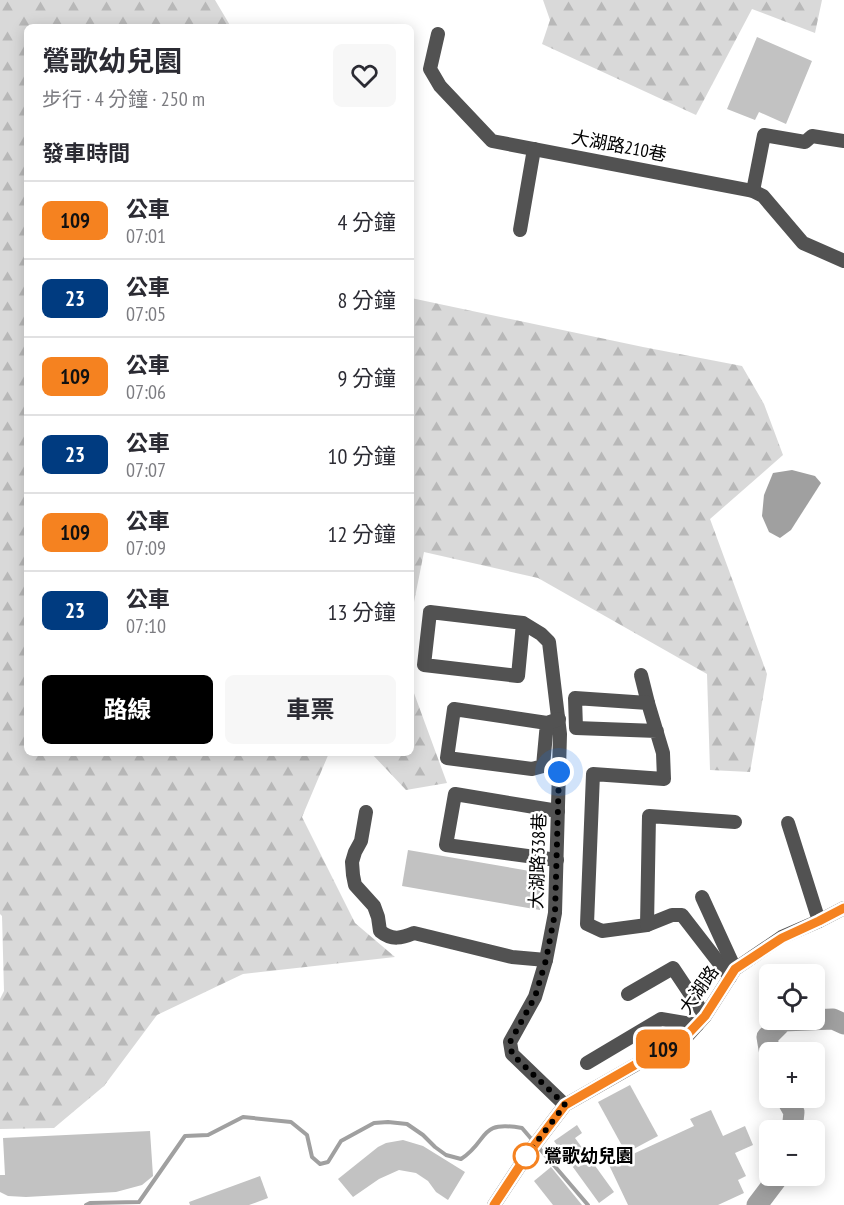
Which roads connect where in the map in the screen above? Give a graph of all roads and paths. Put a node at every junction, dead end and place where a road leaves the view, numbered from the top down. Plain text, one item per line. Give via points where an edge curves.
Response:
1 (438, 34) dead end
2 (844, 141) edge
3 (534, 149) junction
4 (753, 190) junction
5 (520, 230) dead end
6 (844, 261) edge
7 (523, 624) junction
8 (641, 675) dead end
9 (648, 703) junction
10 (553, 721) junction
11 (657, 731) junction
12 (558, 811) junction
13 (366, 812) dead end
14 (735, 822) dead end
15 (788, 823) dead end
16 (557, 860) junction
17 (702, 897) dead end
18 (844, 908) edge
19 (819, 921) junction
20 (647, 925) junction
21 (546, 960) junction
22 (733, 973) junction
23 (628, 994) dead end
24 (701, 1021) junction
25 (587, 1064) dead end
26 (565, 1105) junction
27 (494, 1205) edge

1 - 3 street, 大湖路210巷 via 430,69 440,86 492,141
2 - 4 street via 812,136 805,142 764,135
3 - 4 street, 大湖路210巷
3 - 5 street
4 - 6 street via 763,196 803,243
7 - 7 street, 大湖路338巷 via 430,612 424,665 518,676
7 - 10 street, 大湖路338巷 via 549,642
8 - 9 street
9 - 11 street
9 - 11 street via 575,698 576,728
10 - 10 street via 454,709 447,758 532,770 543,766
10 - 12 street, 大湖路338巷 via 560,734
11 - 20 street via 664,779 593,774 587,924 602,931
12 - 16 street, 大湖路338巷
12 - 16 street via 455,794 446,845
13 - 21 street via 361,841 352,862 353,875 355,885 374,906 380,931 386,936 414,933 512,957
14 - 20 street via 649,816
15 - 19 street
16 - 21 street, 大湖路338巷 via 555,913
17 - 22 street
18 - 19 street, 大湖路
19 - 22 street, 大湖路 via 782,938
20 - 22 street via 682,915
21 - 26 street, 大湖路338巷 via 535,997 510,1042 512,1054
22 - 24 street, 大湖路
23 - 24 street via 673,968
24 - 25 street via 661,1019
24 - 26 street, 大湖路 via 687,1035
26 - 27 street, 大湖路

